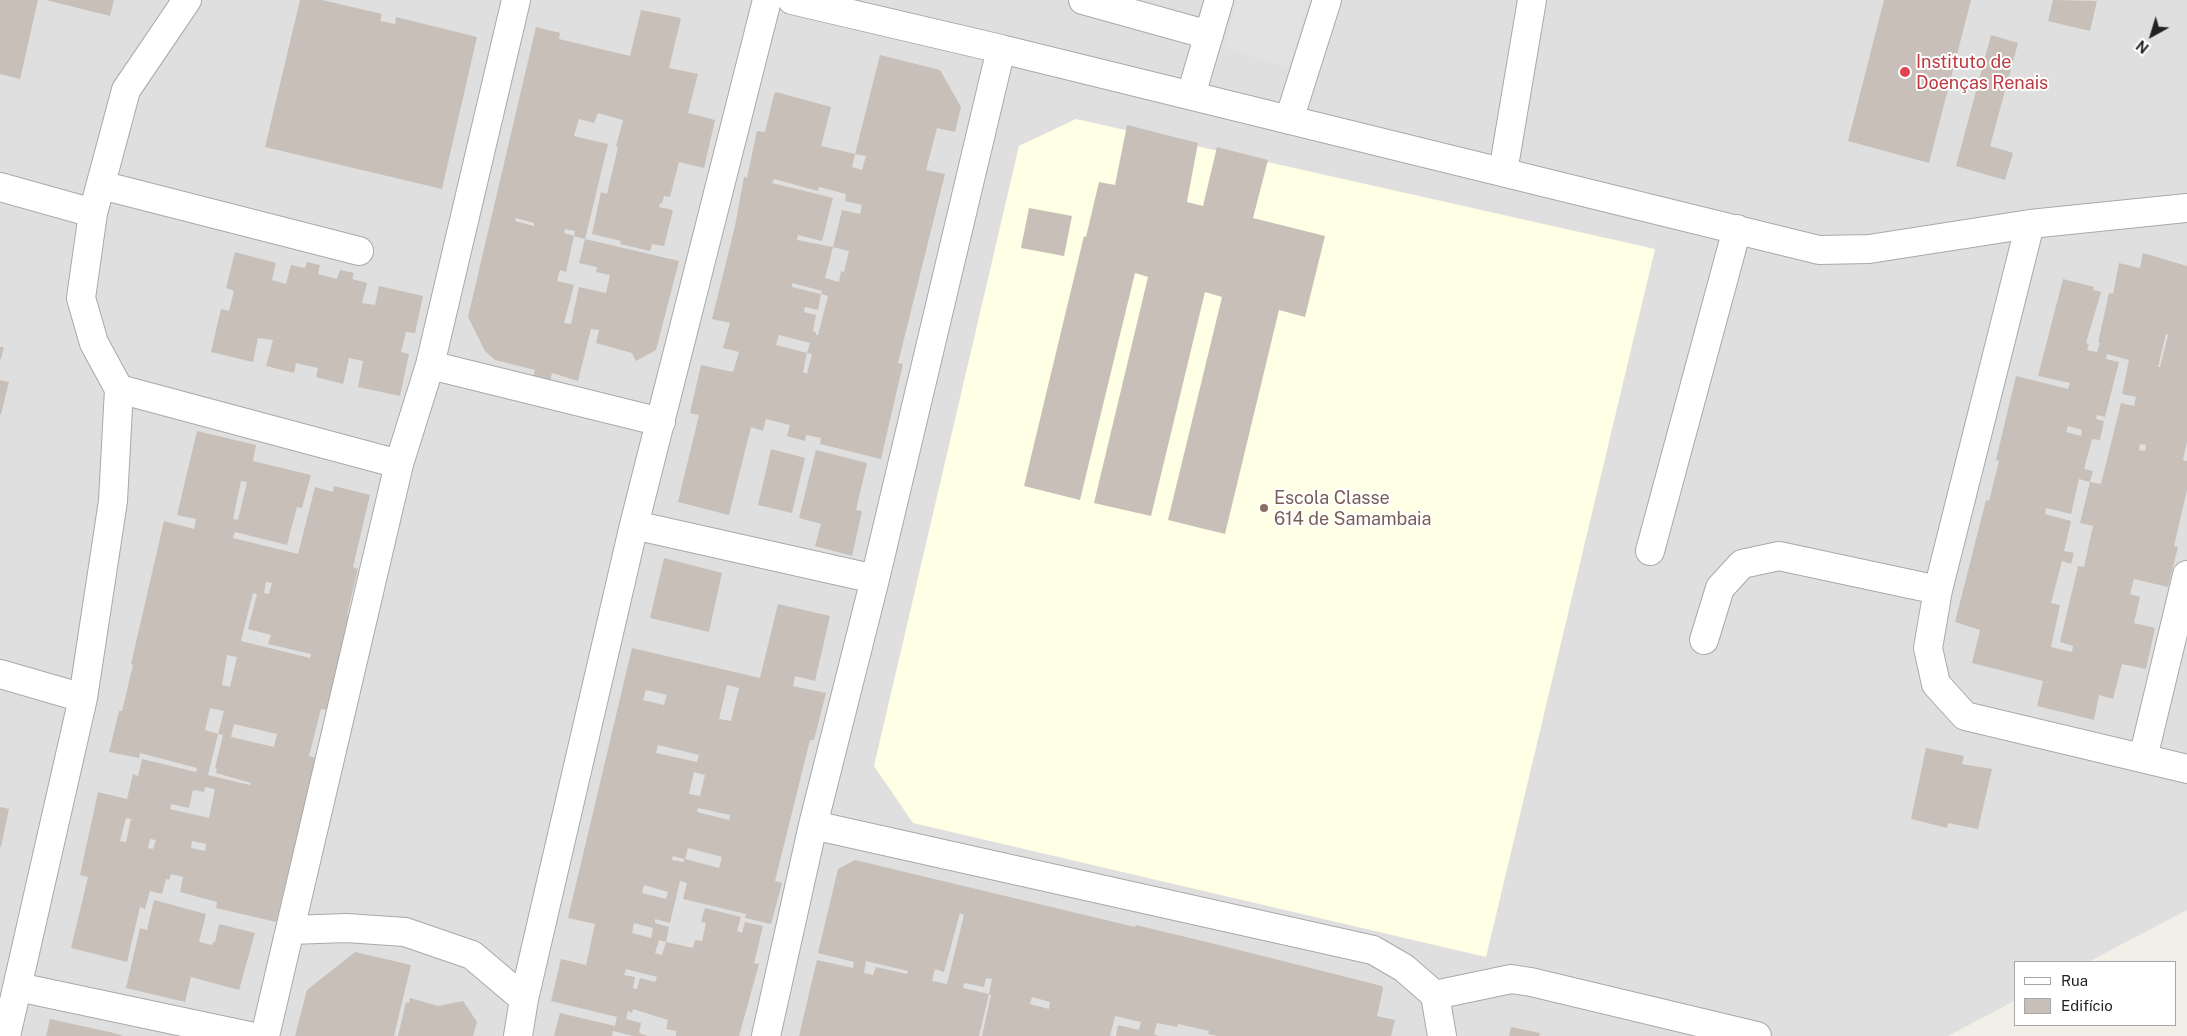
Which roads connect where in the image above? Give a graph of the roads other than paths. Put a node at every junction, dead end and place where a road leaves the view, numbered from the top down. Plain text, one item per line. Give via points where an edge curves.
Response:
1 (187, 0) edge
2 (516, 0) edge
3 (767, 0) edge
4 (792, 0) edge
5 (1083, 0) edge
6 (1219, 0) edge
7 (1326, 0) edge
8 (1532, 0) edge
9 (1209, 35) junction
10 (1001, 49) junction
11 (1191, 95) junction
12 (1289, 120) junction
13 (1503, 172) junction
14 (102, 185) junction
15 (0, 187) edge
16 (2187, 208) edge
17 (93, 213) junction
18 (2030, 224) junction
19 (1738, 229) junction
20 (359, 251) dead end
21 (430, 366) junction
22 (119, 389) junction
23 (661, 422) junction
24 (399, 464) junction
25 (634, 525) junction
26 (1650, 551) dead end
27 (2187, 575) edge
28 (875, 579) junction
29 (1938, 590) junction
30 (1704, 640) dead end
31 (0, 674) edge
32 (83, 698) junction
33 (2143, 758) junction
34 (2187, 769) edge
35 (813, 825) junction
36 (291, 930) junction
37 (18, 987) junction
38 (1435, 995) junction
39 (524, 999) junction
40 (6, 1036) edge
41 (249, 1036) edge
42 (265, 1036) edge
43 (518, 1036) edge
44 (766, 1036) edge
45 (1442, 1036) edge
46 (1757, 1036) edge

1 - 14 street via 126,90
2 - 21 street
3 - 23 street
4 - 10 street
5 - 9 street
6 - 9 street
7 - 12 street
8 - 13 street
9 - 11 street
10 - 11 street
10 - 28 street
11 - 12 street
12 - 13 street
13 - 19 street
14 - 17 street
14 - 20 street
15 - 17 street
16 - 18 street
17 - 22 street via 81,298 94,343
18 - 19 street via 1869,249 1819,250
18 - 29 street
19 - 26 street
21 - 23 street
21 - 24 street
22 - 24 street
22 - 32 street via 113,501
23 - 25 street
24 - 36 street
25 - 28 street
25 - 39 street
27 - 33 street
28 - 35 street
29 - 30 street via 1779,556 1742,564 1720,588
29 - 33 street via 1928,648 1936,684 1965,716
31 - 32 street
32 - 37 street
33 - 34 street
35 - 38 street via 1373,950 1404,968
35 - 44 street
36 - 39 street via 346,928 404,932 472,955
36 - 42 street
37 - 40 street
37 - 41 street
38 - 45 street
38 - 46 street via 1511,979
39 - 43 street

